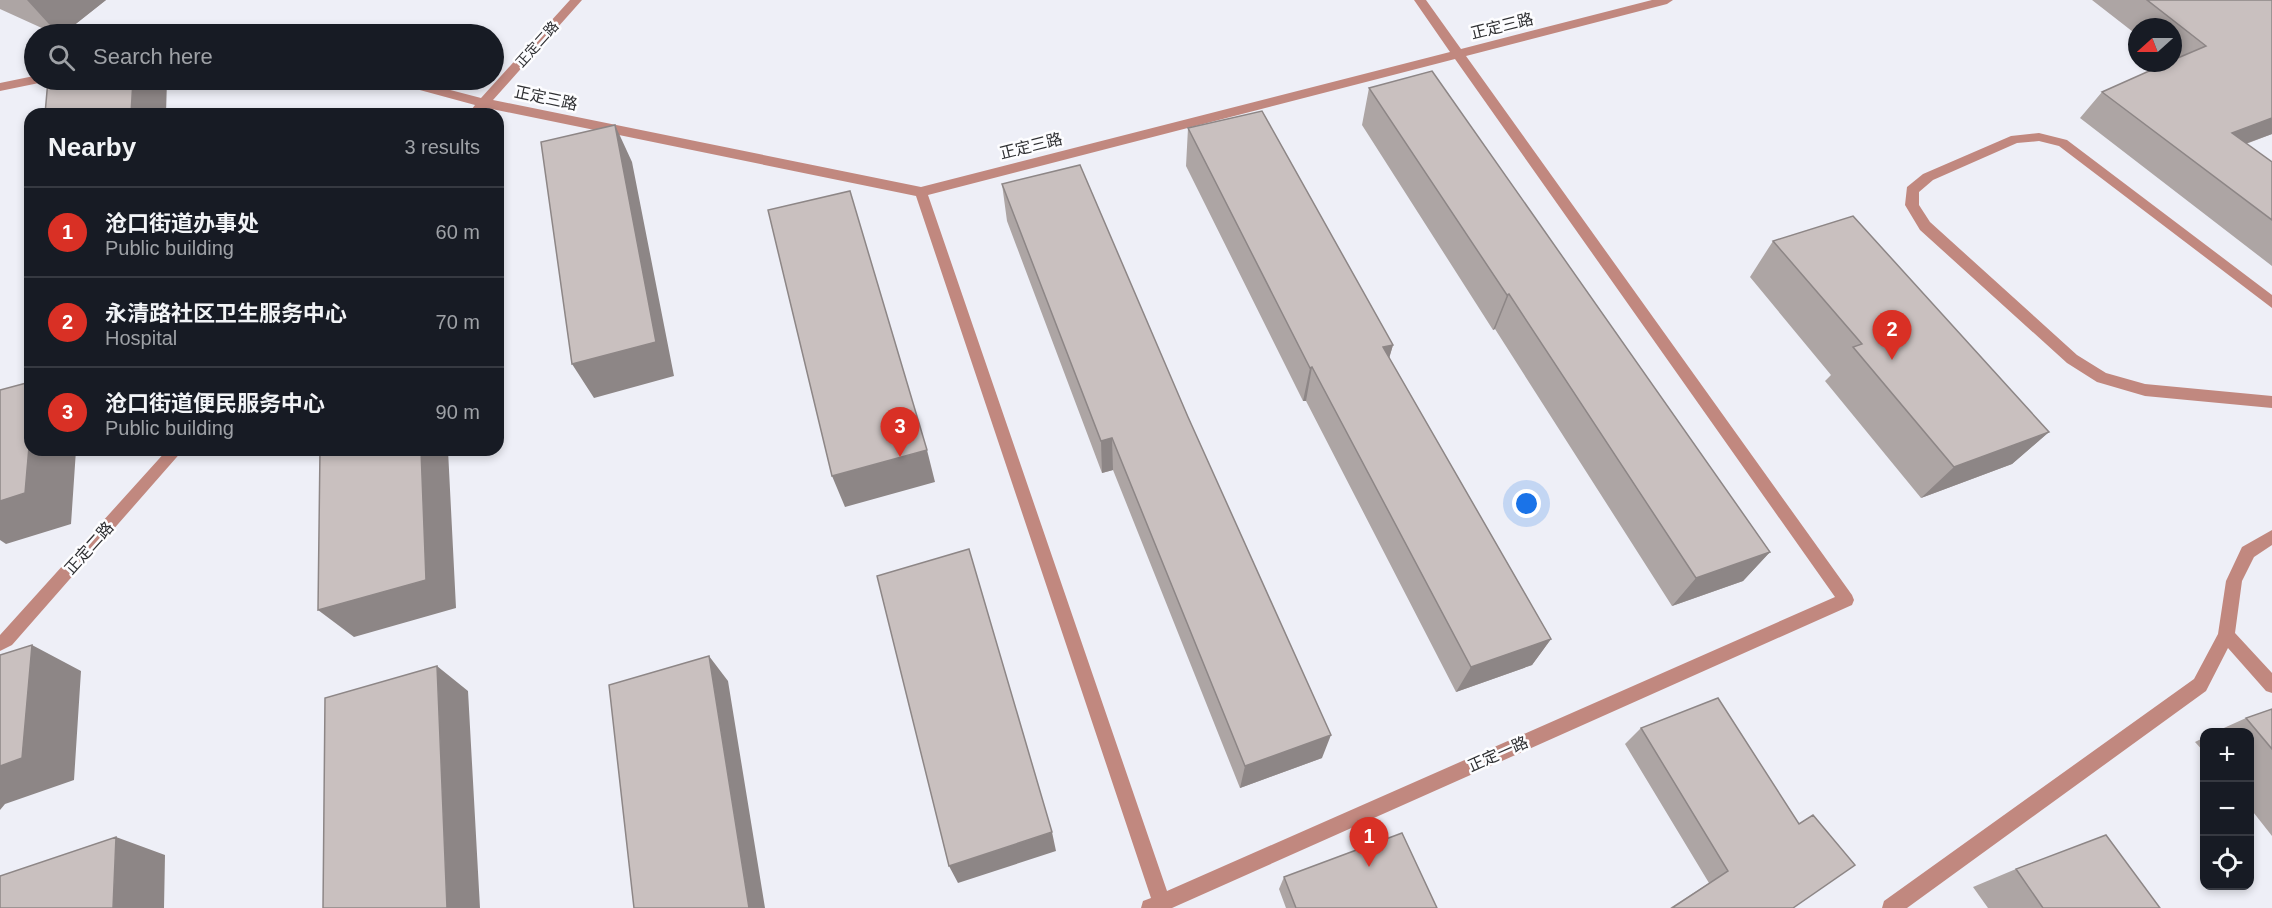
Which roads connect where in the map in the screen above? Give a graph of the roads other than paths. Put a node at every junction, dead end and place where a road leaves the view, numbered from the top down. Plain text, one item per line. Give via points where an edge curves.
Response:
1 (576, 0) edge
2 (1420, 0) edge
3 (1667, 0) edge
4 (1458, 54) junction
5 (504, 81) edge
6 (24, 82) edge
7 (0, 87) edge
8 (438, 90) edge
9 (496, 90) edge
10 (485, 102) junction
11 (480, 108) edge
12 (921, 192) junction
13 (2272, 303) edge
14 (2272, 402) edge
15 (171, 456) edge
16 (2272, 537) edge
17 (2226, 635) junction
18 (0, 642) edge
19 (2272, 685) edge
20 (1158, 906) edge
21 (1892, 908) edge

1 - 5 lane, 正定二路
2 - 4 lane
3 - 4 lane, 正定三路
4 - 12 lane, 正定三路
4 - 20 lane, 正定一路 via 1846,600
6 - 7 lane
8 - 10 lane, 正定三路
9 - 10 lane, 正定二路
10 - 11 lane, 正定二路
10 - 12 lane, 正定三路
12 - 20 lane
13 - 14 lane via 2063,142 2039,137 2015,139 1928,177 1912,190 1912,205 1925,226 2072,359 2102,378 2145,390
15 - 18 lane, 正定二路 via 6,640
16 - 17 lane via 2248,552 2234,581
17 - 19 lane
17 - 21 lane via 2200,685

